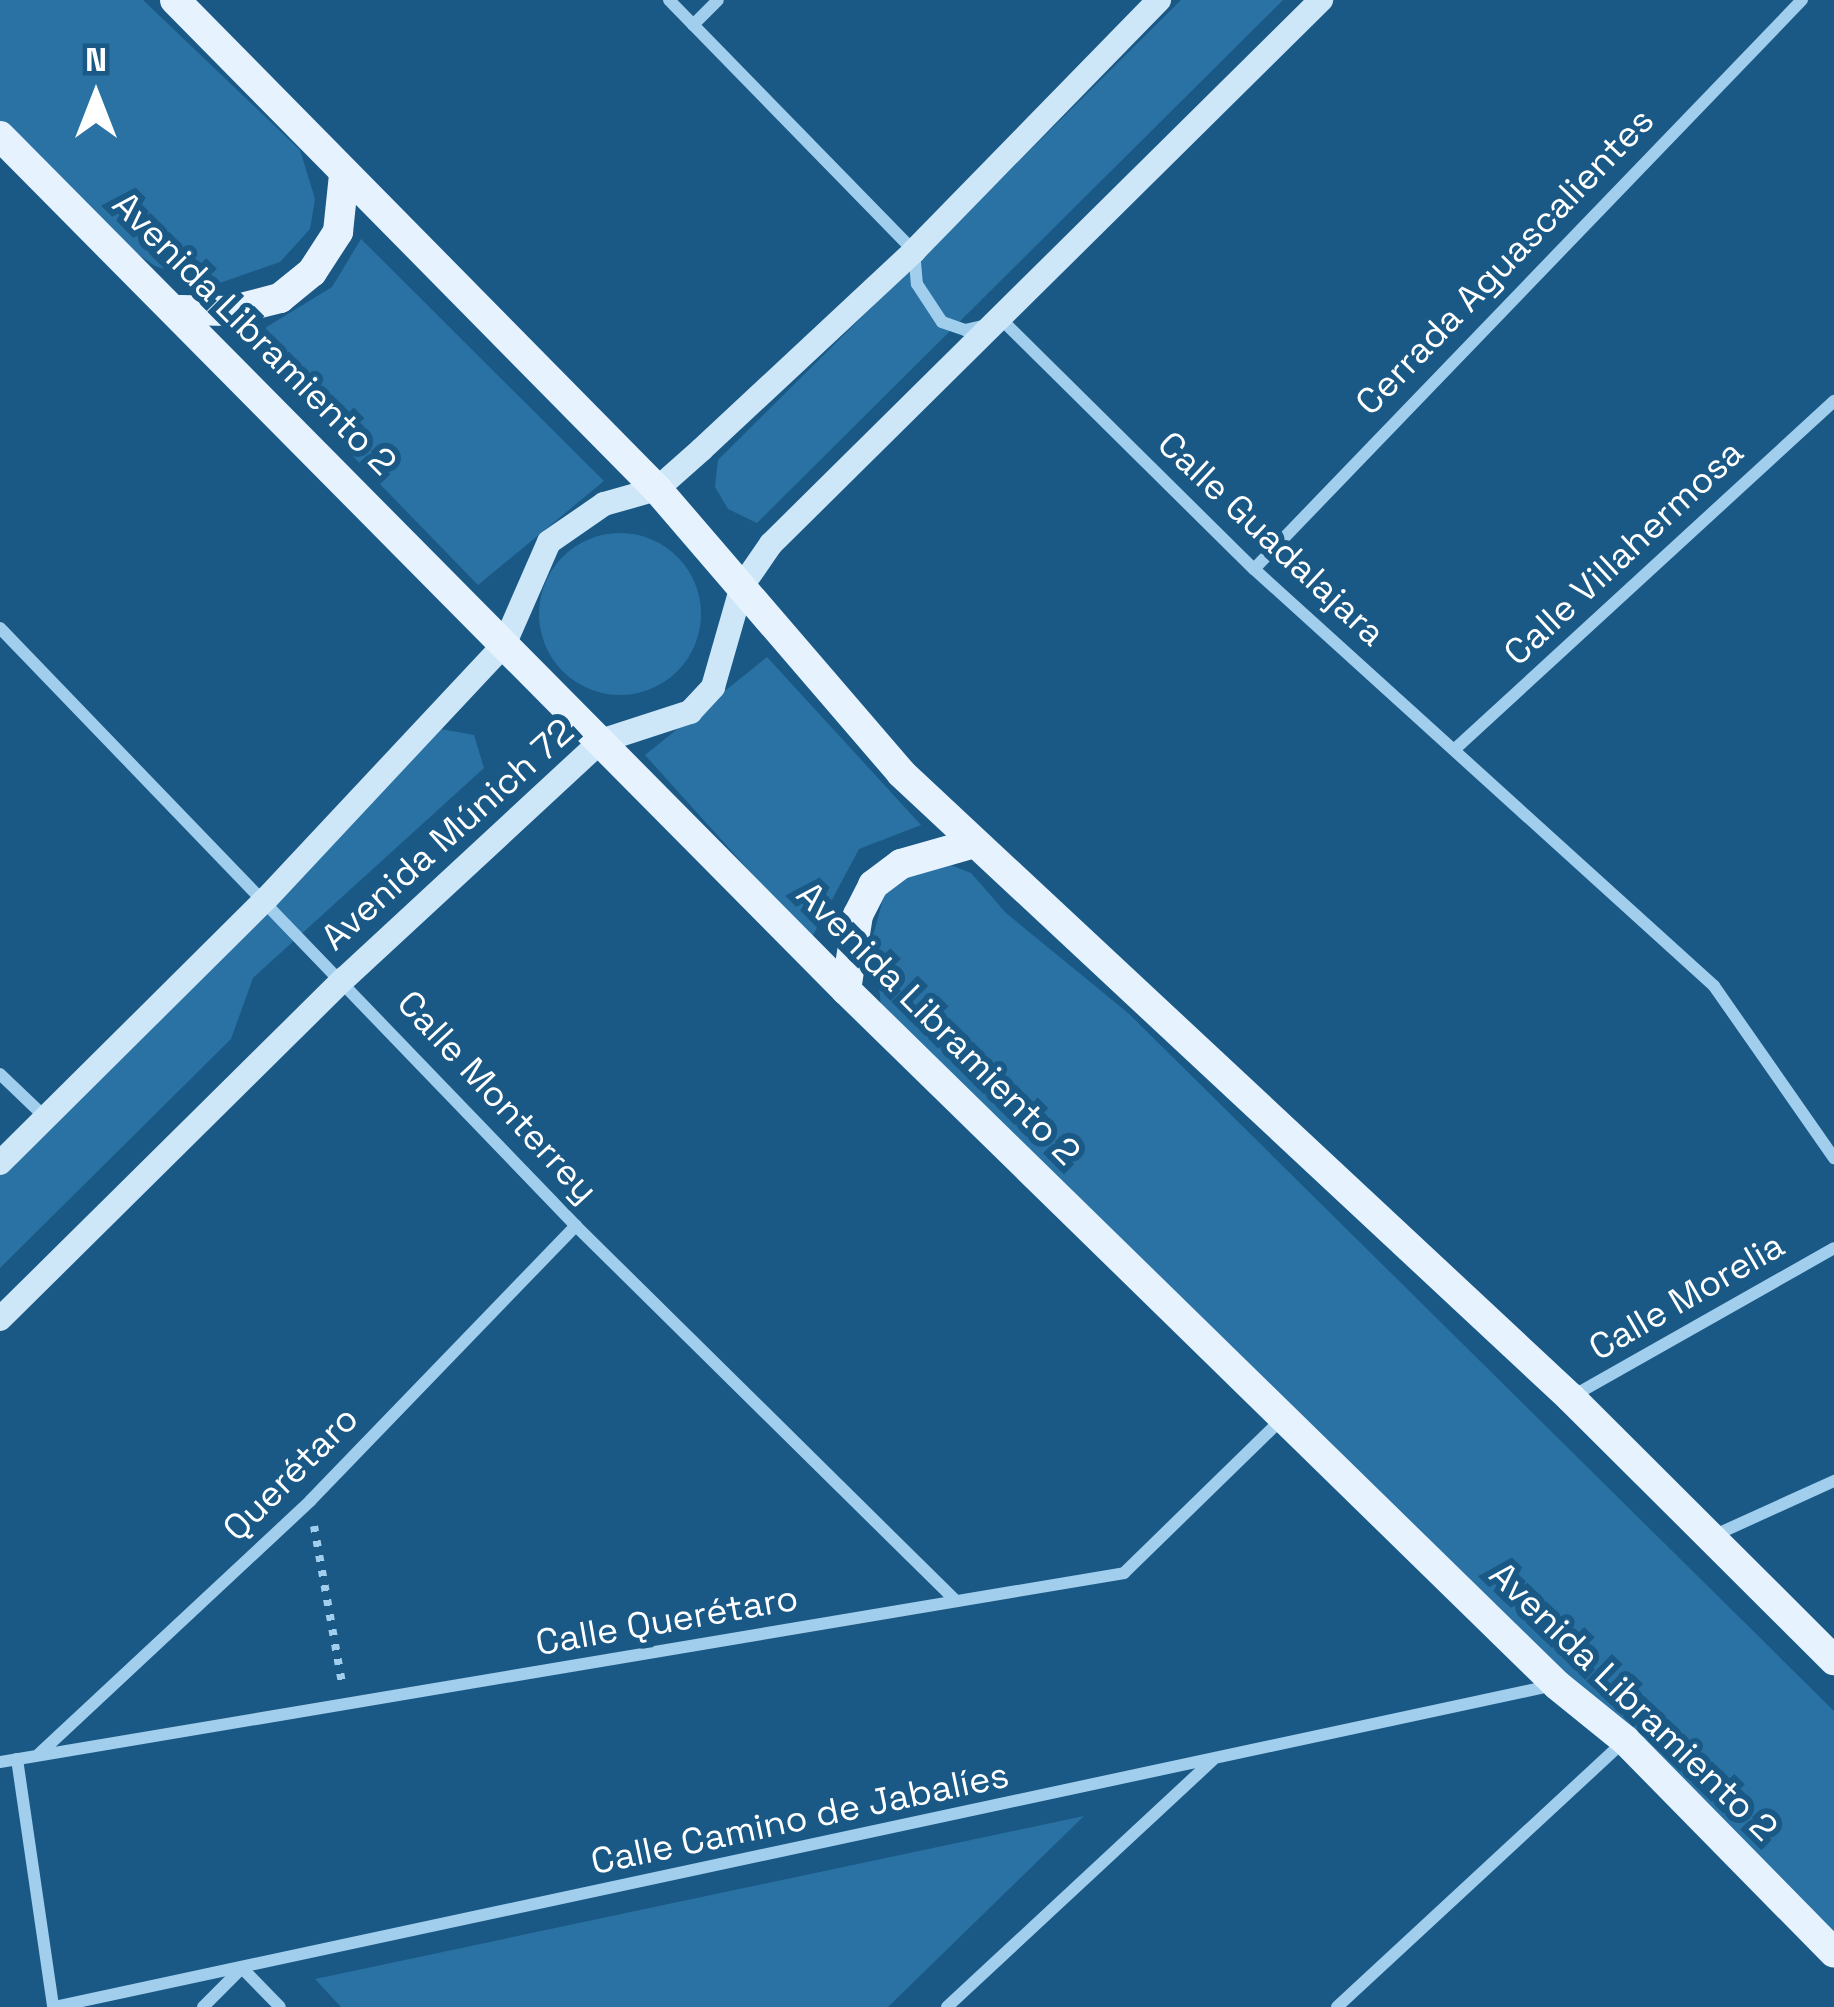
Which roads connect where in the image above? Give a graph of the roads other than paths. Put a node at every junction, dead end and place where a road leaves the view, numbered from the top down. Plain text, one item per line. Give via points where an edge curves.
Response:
1 (175, 0) edge
2 (669, 0) edge
3 (718, 0) edge
4 (1159, 0) edge
5 (1321, 0) edge
6 (1802, 0) edge
7 (693, 25) junction
8 (0, 136) edge
9 (344, 175) junction
10 (914, 251) junction
11 (180, 310) junction
12 (1003, 321) junction
13 (1834, 401) edge
14 (657, 489) junction
15 (1254, 569) junction
16 (742, 586) junction
17 (0, 628) edge
18 (505, 645) junction
19 (601, 742) junction
20 (1455, 749) junction
21 (974, 843) junction
22 (267, 898) junction
23 (344, 979) junction
24 (846, 990) junction
25 (0, 1074) edge
26 (45, 1117) junction
27 (1834, 1158) edge
28 (0, 1162) edge
29 (576, 1226) junction
30 (1834, 1248) edge
31 (0, 1319) edge
32 (1570, 1397) junction
33 (1283, 1418) junction
34 (1834, 1481) edge
35 (1708, 1539) junction
36 (956, 1601) junction
37 (1834, 1660) edge
38 (1557, 1685) junction
39 (1625, 1740) junction
40 (38, 1755) junction
41 (1214, 1759) junction
42 (16, 1760) junction
43 (0, 1762) edge
44 (1834, 1953) edge
45 (242, 1968) junction
46 (54, 2007) edge
47 (203, 2007) edge
48 (280, 2007) edge
49 (946, 2007) edge
50 (1336, 2007) edge

1 - 9 main road
2 - 7 street
3 - 7 street
4 - 10 main road, Avenida Múnich 72
5 - 12 main road, Avenida Múnich 72
6 - 15 street, Cerrada Aguascalientes
7 - 10 street
8 - 11 main road, Avenida Libramiento 2
9 - 11 main road via 338,232 313,272 280,298 229,311
9 - 14 main road
10 - 12 street via 917,284 942,322 965,330
10 - 14 main road, Avenida Múnich 72
11 - 18 main road, Avenida Libramiento 2
12 - 15 street, Calle Guadalajara
12 - 16 main road, Avenida Múnich 72 via 771,544
13 - 20 street, Calle Villahermosa
14 - 16 main road
14 - 18 main road, Avenida Múnich 72 via 604,504 548,542
15 - 20 street, Calle Guadalajara
16 - 19 main road, Avenida Múnich 72 via 726,652 701,699 668,721
16 - 21 main road via 901,773
17 - 22 street, Calle Monterrey
18 - 19 main road, Avenida Libramiento 2
18 - 22 main road, Avenida Múnich 72
19 - 23 main road, Avenida Múnich 72
19 - 24 main road, Avenida Libramiento 2
20 - 27 street, Calle Guadalajara via 1714,986
21 - 24 main road via 901,864 873,885 858,915
21 - 32 main road
22 - 23 street, Calle Monterrey
22 - 26 main road, Avenida Múnich 72
23 - 29 street, Calle Monterrey
23 - 31 main road, Avenida Múnich 72
24 - 33 main road, Avenida Libramiento 2
25 - 26 street
26 - 28 main road, Avenida Múnich 72
29 - 36 street, Calle Monterrey
29 - 40 street, Querétaro via 310,1501
30 - 32 street, Calle Morelia
32 - 35 main road
33 - 36 street, Calle Querétaro via 1124,1573
33 - 38 main road, Avenida Libramiento 2
34 - 35 street
35 - 37 main road
36 - 40 street, Calle Querétaro
38 - 39 main road, Avenida Libramiento 2
38 - 41 street, Calle Camino de Jabalíes
39 - 44 main road, Avenida Libramiento 2
39 - 50 street
40 - 42 street, Calle Querétaro
41 - 45 street, Calle Camino de Jabalíes
41 - 49 street
42 - 43 street, Calle Querétaro
42 - 46 street
45 - 46 street, Calle Camino de Jabalíes
45 - 47 street
45 - 48 street

